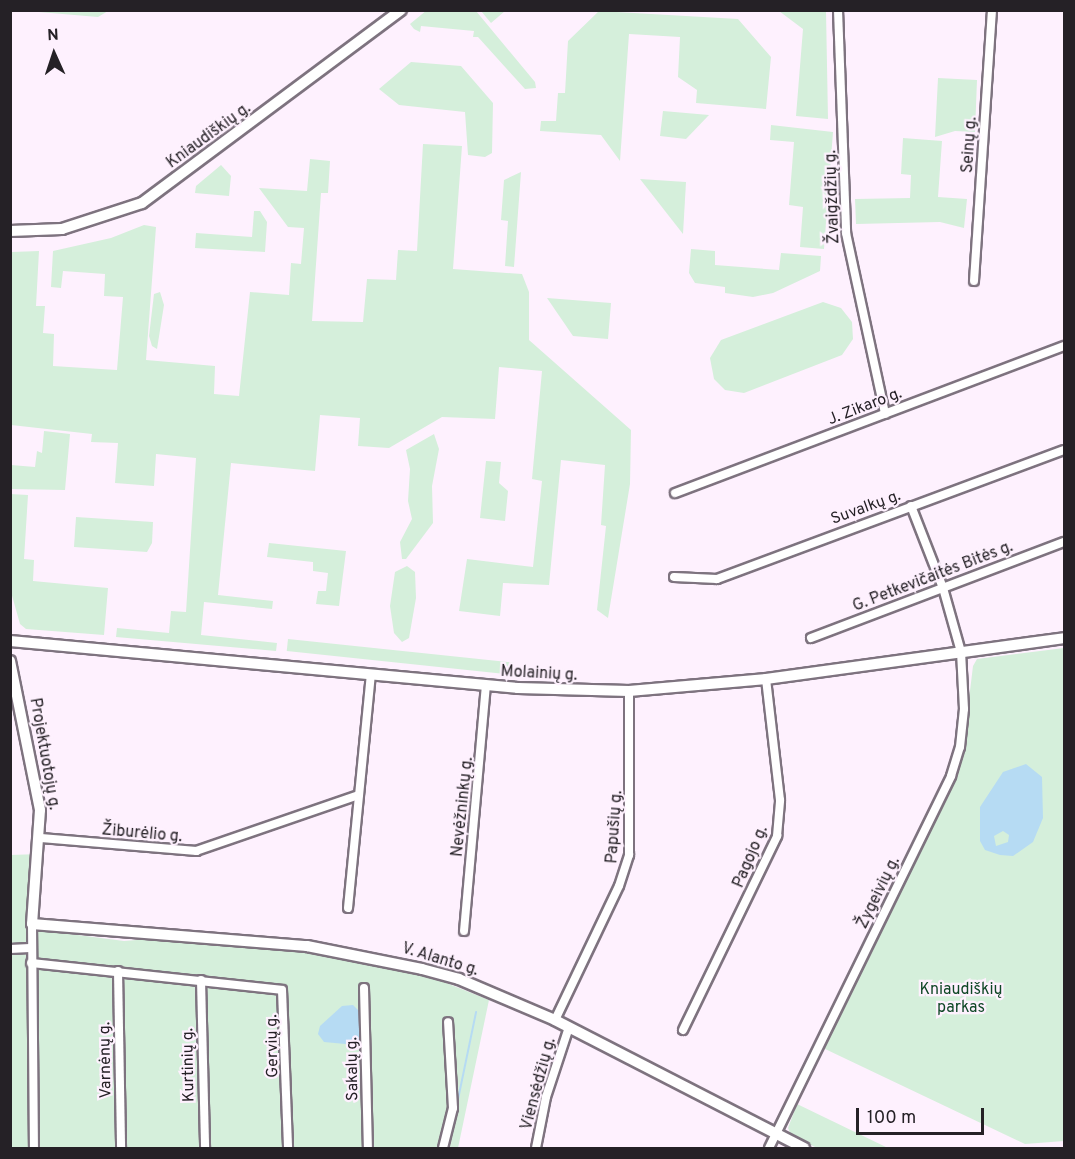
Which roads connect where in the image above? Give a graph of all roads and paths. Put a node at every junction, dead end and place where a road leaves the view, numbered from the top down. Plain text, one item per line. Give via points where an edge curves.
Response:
1 (401, 10) edge
2 (838, 10) edge
3 (992, 10) edge
4 (10, 231) edge
5 (974, 281) dead end
6 (1065, 346) edge
7 (885, 414) junction
8 (1065, 450) edge
9 (675, 493) dead end
10 (911, 506) junction
11 (1065, 542) edge
12 (674, 576) dead end
13 (943, 588) junction
14 (811, 638) dead end
15 (1065, 638) edge
16 (10, 641) edge
17 (961, 652) junction
18 (10, 661) edge
19 (371, 675) junction
20 (766, 679) junction
21 (486, 686) junction
22 (628, 691) junction
23 (359, 795) junction
24 (41, 838) junction
25 (348, 908) dead end
26 (32, 924) junction
27 (464, 931) dead end
28 (30, 948) junction
29 (10, 949) edge
30 (31, 963) junction
31 (118, 971) junction
32 (201, 980) junction
33 (364, 988) dead end
34 (555, 1020) junction
35 (448, 1022) dead end
36 (569, 1027) junction
37 (683, 1030) dead end
38 (777, 1134) junction
39 (34, 1149) edge
40 (121, 1149) edge
41 (205, 1149) edge
42 (288, 1149) edge
43 (368, 1149) edge
44 (443, 1149) edge
45 (536, 1149) edge
46 (769, 1149) edge
47 (804, 1149) edge

1 - 4 main road, Kniaudiškių g. via 142,203 62,229
2 - 7 street, Žvaigždžių g. via 846,233
3 - 5 street, Seinų g.
6 - 7 street, J. Zikaro g.
7 - 9 street, J. Zikaro g.
8 - 10 street, Suvalkų g.
10 - 12 street, Suvalkų g. via 717,579
10 - 13 street, Žygeivių g.
11 - 13 street, G. Petkevičaitės Bitės g.
13 - 14 street, G. Petkevičaitės Bitės g.
13 - 17 street, Žygeivių g.
15 - 17 main road, Molainių g.
16 - 19 main road, Molainių g.
17 - 20 main road, Molainių g.
17 - 38 street, Žygeivių g. via 964,721 951,776
18 - 24 main road, Projektuotojų g. via 36,776
19 - 21 main road, Molainių g.
19 - 23 street
20 - 22 main road, Molainių g.
20 - 37 street, Pagojo g. via 780,800 777,836
21 - 22 main road, Molainių g.
21 - 27 street, Nevėžninkų g.
22 - 34 street, Papušių g. via 629,855 619,886
23 - 24 street, Žiburėlio g. via 273,827 184,853
23 - 25 street
24 - 26 main road, Projektuotojų g.
26 - 28 street
26 - 34 main road, V. Alanto g. via 355,953 459,980
28 - 29 street
28 - 30 street
30 - 31 street
30 - 39 street
31 - 32 street
31 - 40 street, Varnėnų g.
32 - 41 street, Kurtinių g.
32 - 42 street, Gervių g. via 282,990
33 - 43 street, Sakalų g.
34 - 36 main road, V. Alanto g.
35 - 44 street via 453,1108
36 - 38 main road, V. Alanto g.
36 - 45 street, Viensėdžių g. via 546,1097
38 - 46 street, Žygeivių g.
38 - 47 main road, V. Alanto g.

